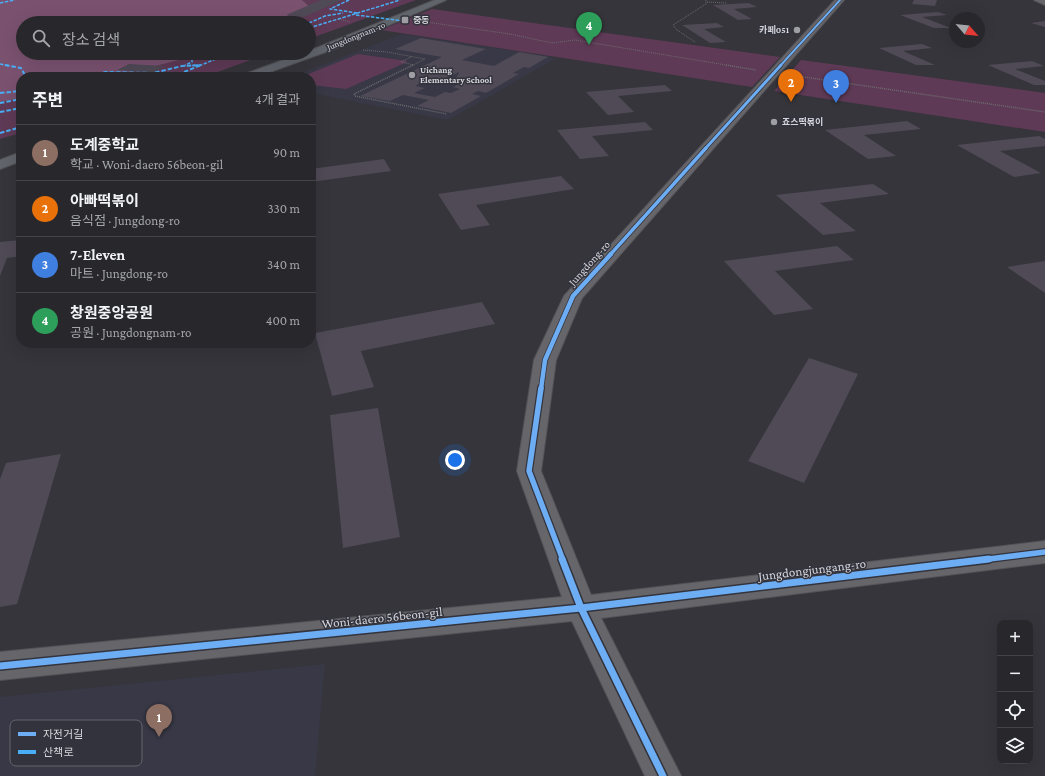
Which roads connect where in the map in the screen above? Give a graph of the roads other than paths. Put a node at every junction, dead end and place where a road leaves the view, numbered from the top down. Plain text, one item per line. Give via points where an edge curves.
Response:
1 (433, 0) edge
2 (442, 0) edge
3 (840, 0) edge
4 (1038, 0) edge
5 (1045, 2) edge
6 (316, 48) edge
7 (316, 52) edge
8 (283, 60) edge
9 (293, 60) edge
10 (248, 72) edge
11 (260, 72) edge
12 (16, 152) edge
13 (0, 158) edge
14 (16, 158) edge
15 (0, 165) edge
16 (1045, 552) edge
17 (581, 608) junction
18 (0, 666) edge
19 (663, 776) edge

1 - 6 street, Jungdongnam-ro
2 - 7 street, Jungdongnam-ro
3 - 17 street, Jungdong-ro via 573,296 545,360 528,471
4 - 5 street
8 - 10 street
9 - 11 street, Jungdongnam-ro
12 - 13 street
14 - 15 street
16 - 17 street, Jungdongjungang-ro
17 - 18 street, Woni-daero 56beon-gil
17 - 19 street

